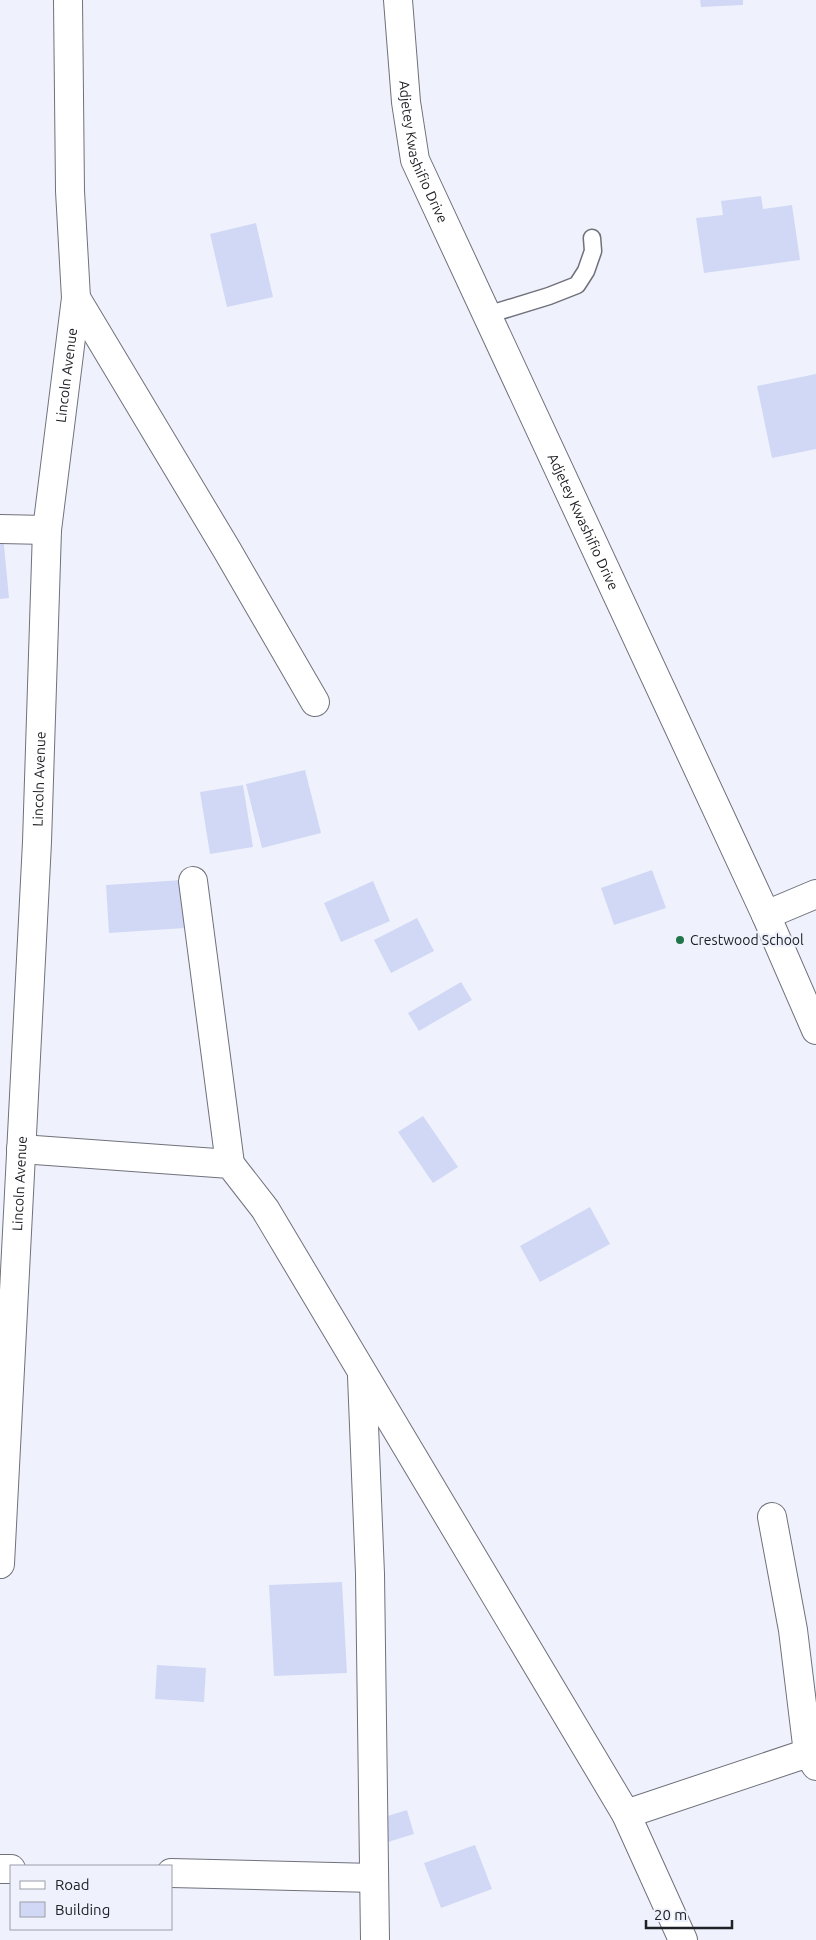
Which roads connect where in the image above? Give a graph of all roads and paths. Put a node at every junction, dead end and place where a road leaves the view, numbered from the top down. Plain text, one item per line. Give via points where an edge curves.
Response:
1 (68, 0) edge
2 (398, 0) edge
3 (592, 238) dead end
4 (76, 298) junction
5 (487, 316) junction
6 (0, 529) edge
7 (47, 530) junction
8 (315, 702) dead end
9 (193, 881) dead end
10 (816, 894) edge
11 (766, 915) junction
12 (816, 1030) edge
13 (21, 1150) junction
14 (230, 1164) junction
15 (9, 1233) edge
16 (362, 1372) junction
17 (772, 1517) dead end
18 (0, 1557) edge
19 (0, 1564) edge
20 (812, 1759) edge
21 (626, 1814) junction
22 (172, 1873) edge
23 (374, 1878) junction
24 (375, 1940) edge
25 (683, 1940) edge

1 - 4 street, Lincoln Avenue via 70,191
2 - 5 street, Adjetey Kwashifio Drive via 406,102 415,160
3 - 5 lane via 593,251 577,285
4 - 7 street, Lincoln Avenue
4 - 8 street
5 - 11 street, Adjetey Kwashifio Drive
6 - 7 street
7 - 13 street, Lincoln Avenue via 37,842
9 - 14 street
10 - 11 street
11 - 12 street, Adjetey Kwashifio Drive
13 - 14 street
13 - 15 street, Lincoln Avenue
14 - 16 street via 265,1210
15 - 18 street, Lincoln Avenue
16 - 21 street
16 - 23 street via 370,1574
17 - 20 street
18 - 19 street, Lincoln Avenue
20 - 21 street
21 - 25 street
22 - 23 street
23 - 24 street

